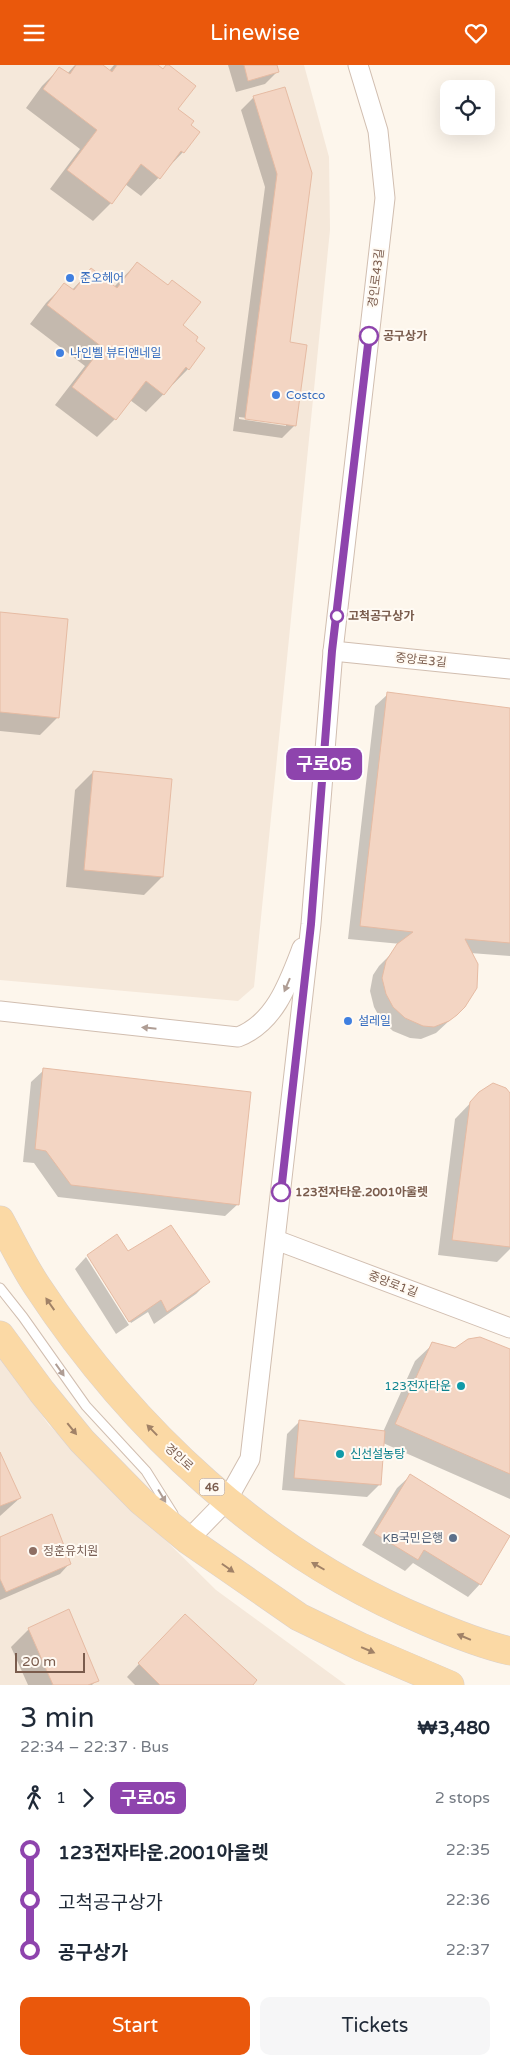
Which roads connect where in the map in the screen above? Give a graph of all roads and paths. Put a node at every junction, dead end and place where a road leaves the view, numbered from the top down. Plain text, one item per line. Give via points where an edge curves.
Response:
1 (358, 65) edge
2 (332, 651) junction
3 (510, 669) edge
4 (311, 924) junction
5 (0, 1011) edge
6 (0, 1220) edge
7 (276, 1240) junction
8 (0, 1288) edge
9 (510, 1328) edge
10 (0, 1335) edge
11 (227, 1500) junction
12 (188, 1540) junction
13 (510, 1651) edge
14 (450, 1685) edge

1 - 2 street, 경인로43길 via 378,131 385,198
2 - 3 street, 중앙로3길
2 - 4 street, 경인로43길
4 -> 5 street via 285,991 251,1032 238,1037
4 - 7 street, 경인로43길
11 -> 6 main road, 경인로 / 46 via 126,1404 36,1285
7 - 9 street, 중앙로1길
7 - 11 street, 경인로43길 via 250,1459
8 -> 12 lane via 86,1406 146,1471
10 -> 12 main road via 82,1441 141,1501
11 - 12 street, 경인로43길
13 -> 11 main road, 경인로 / 46 via 482,1645 382,1603 305,1559
12 -> 14 main road via 299,1617

